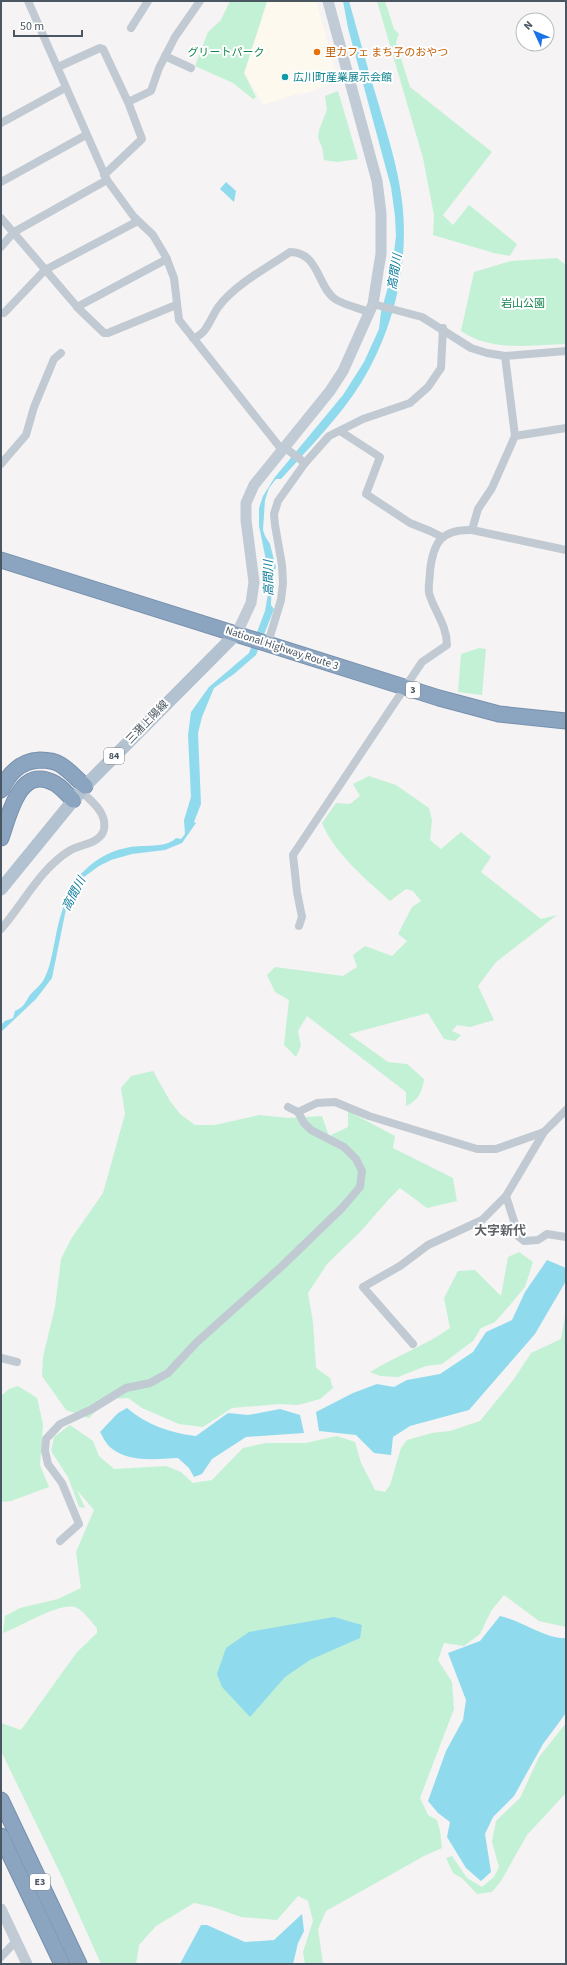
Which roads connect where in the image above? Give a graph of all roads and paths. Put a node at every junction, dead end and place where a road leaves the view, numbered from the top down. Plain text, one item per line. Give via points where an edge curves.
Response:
1 (28, 1) edge
2 (38, 1) edge
3 (148, 1) edge
4 (200, 1) edge
5 (328, 1) edge
6 (32, 10) junction
7 (131, 28) dead end
8 (165, 56) junction
9 (58, 66) junction
10 (191, 68) dead end
11 (66, 88) junction
12 (128, 102) junction
13 (1, 123) edge
14 (86, 135) junction
15 (106, 177) junction
16 (1, 182) edge
17 (1, 218) edge
18 (138, 221) junction
19 (14, 232) junction
20 (1, 247) edge
21 (167, 259) junction
22 (45, 270) junction
23 (176, 305) junction
24 (77, 307) junction
25 (374, 307) junction
26 (4, 313) dead end
27 (443, 328) junction
28 (193, 338) junction
29 (566, 351) edge
30 (61, 353) dead end
31 (505, 356) junction
32 (566, 428) edge
33 (340, 431) junction
34 (514, 436) junction
35 (285, 449) junction
36 (304, 462) junction
37 (1, 464) edge
38 (472, 530) junction
39 (442, 537) junction
40 (566, 550) edge
41 (1, 560) edge
42 (243, 635) junction
43 (266, 643) junction
44 (405, 688) junction
45 (566, 722) edge
46 (1, 790) edge
47 (80, 792) junction
48 (1, 838) edge
49 (1, 889) edge
50 (299, 926) dead end
51 (1, 929) edge
52 (288, 1107) dead end
53 (566, 1110) edge
54 (298, 1112) junction
55 (544, 1132) junction
56 (506, 1196) junction
57 (566, 1237) edge
58 (414, 1344) dead end
59 (1, 1358) edge
60 (17, 1362) dead end
61 (60, 1541) dead end
62 (1, 1800) edge
63 (1, 1836) edge
64 (1, 1909) edge
65 (16, 1941) junction
66 (1, 1957) edge
67 (27, 1964) edge
68 (62, 1964) edge
69 (79, 1964) edge

1 - 6 street
2 - 6 street
3 - 7 street
4 - 8 street
5 - 25 street via 377,181 381,214 381,254
6 - 9 street
8 - 10 street
8 - 12 street via 152,91
9 - 11 street
9 - 12 street via 103,49
11 - 13 street
11 - 14 street
12 - 15 street via 142,139
14 - 15 street
14 - 16 street
15 - 18 street
15 - 19 street
17 - 19 street
18 - 21 street via 153,235
18 - 22 street
19 - 20 street
19 - 22 street
21 - 23 street via 174,278
21 - 24 street
22 - 24 street
22 - 26 street
23 - 24 street via 108,333 104,333
23 - 28 street via 179,320
25 - 27 street via 422,317
25 - 28 street via 334,298 308,259 297,252 290,252 229,295 203,332
25 - 35 street via 343,371
27 - 31 street via 471,348
27 - 33 street via 441,368 428,387 410,403 363,419
28 - 35 street
29 - 31 street
30 - 37 street via 54,359 34,407 26,435
31 - 34 street
32 - 34 street
33 - 36 street via 329,436
33 - 39 street via 380,456 366,494 410,523
34 - 38 street via 492,488 478,509
35 - 36 street
35 - 42 street via 254,485 246,503 254,582
36 - 43 street via 278,501 274,514 283,583
38 - 39 street via 457,529
38 - 40 street
39 - 44 street via 432,554 428,590 433,607 444,626 447,645 422,662
41 - 42 highway, National Highway Route 3 / 3
42 - 43 highway, National Highway Route 3 / 3
42 - 47 main road, 三潴上陽線 / 84
43 - 44 highway, National Highway Route 3 / 3
44 - 45 highway, National Highway Route 3 / 3 via 499,714
44 - 50 street via 293,855 302,917
46 - 47 highway via 19,765 30,760 47,760 60,764
47 - 48 highway via 44,779 33,780 24,785 16,796
47 - 49 main road, 三潴上陽線 / 84
47 - 51 street via 100,811 104,830 96,840 70,850 51,866
52 - 54 street
53 - 55 street
54 - 55 street via 317,1103 335,1102 368,1116 477,1149 496,1150
54 - 61 street via 311,1130 344,1147 356,1159 362,1171 360,1187 304,1245 197,1342 168,1374 150,1383 126,1388 92,1409 60,1424 46,1440 48,1464 62,1483 80,1524
55 - 56 street
56 - 57 street via 519,1237 524,1241 538,1240 547,1234
56 - 58 street via 482,1220 428,1245 400,1266 363,1287
59 - 60 street
62 - 69 highway, E3
63 - 68 highway, E3
64 - 65 street
65 - 66 street
65 - 67 street

